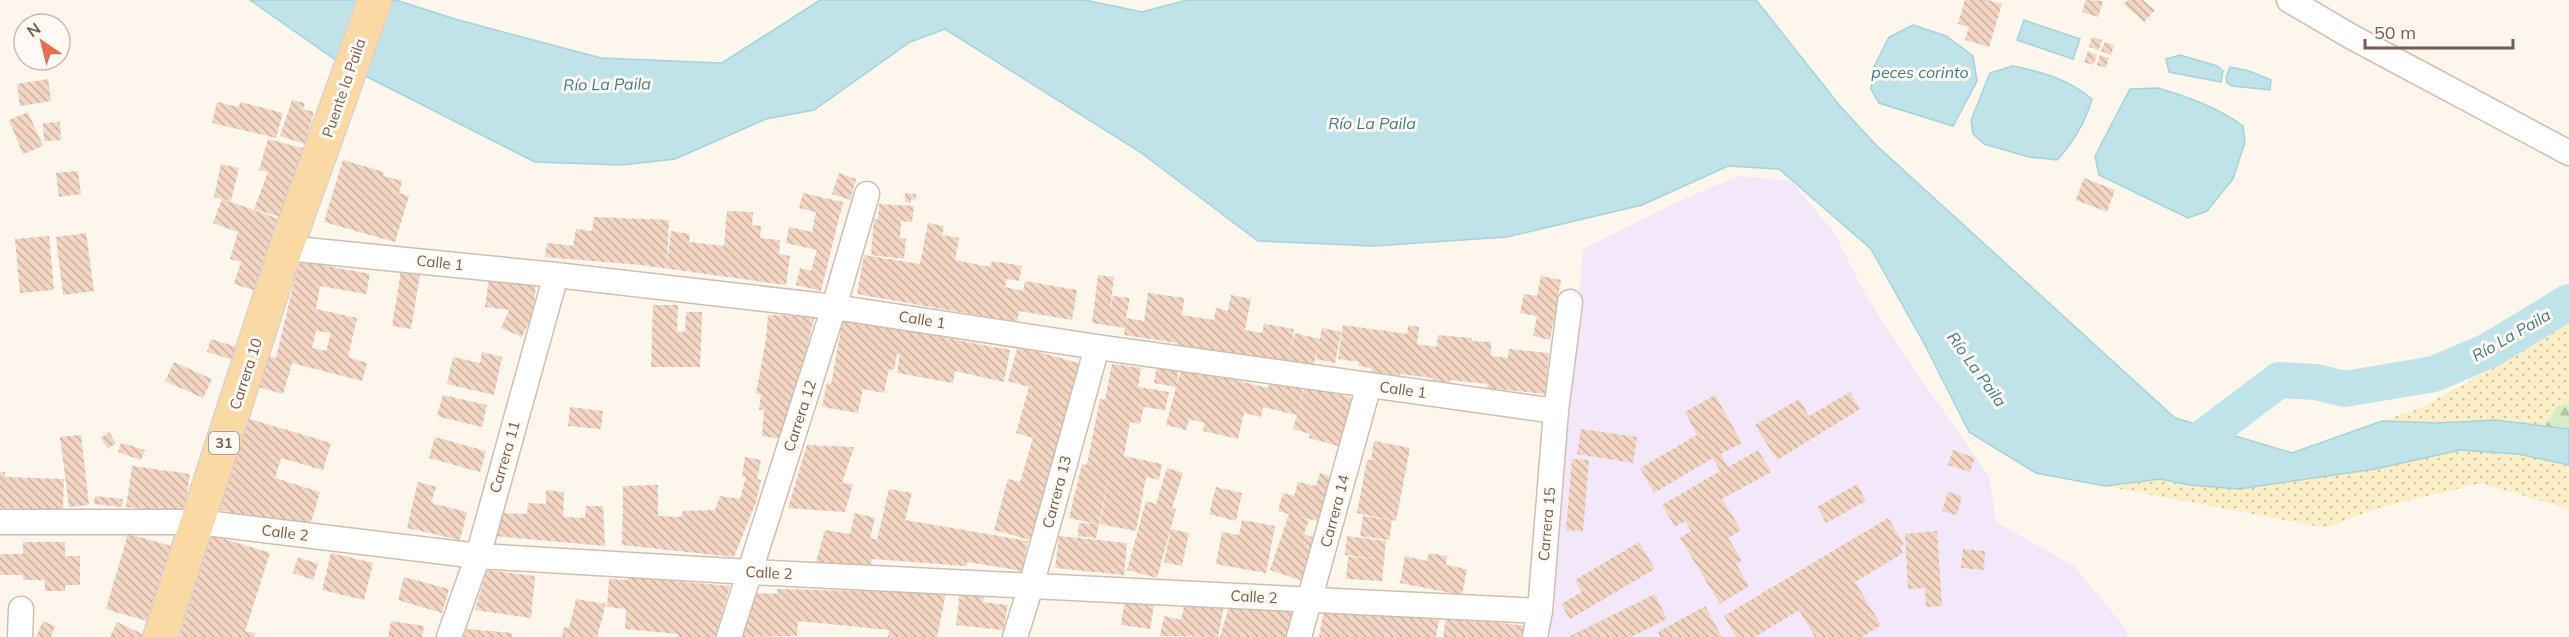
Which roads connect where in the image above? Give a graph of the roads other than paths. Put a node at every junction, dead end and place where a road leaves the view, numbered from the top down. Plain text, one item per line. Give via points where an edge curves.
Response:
1 (375, 0) edge
2 (2289, 0) edge
3 (2569, 153) edge
4 (867, 194) dead end
5 (286, 248) junction
6 (556, 275) junction
7 (1570, 302) dead end
8 (834, 307) junction
9 (1097, 347) junction
10 (1369, 385) junction
11 (1556, 411) junction
12 (0, 522) edge
13 (198, 522) junction
14 (478, 556) junction
15 (750, 573) junction
16 (1031, 586) junction
17 (1311, 600) junction
18 (21, 609) dead end
19 (1540, 611) junction
20 (20, 637) edge
21 (160, 637) edge
22 (449, 637) edge
23 (729, 637) edge
24 (1015, 637) edge
25 (1299, 637) edge
26 (1535, 637) edge

1 - 5 main road, Puente la Paila / 31
2 - 3 street
4 - 8 street, Carrera 12
5 - 6 street, Calle 1
5 - 13 main road, Carrera 10 / 31
6 - 8 street, Calle 1
6 - 14 street, Carrera 11
7 - 11 street, Carrera 15
8 - 9 street, Calle 1
8 - 15 street, Carrera 12
9 - 10 street, Calle 1
9 - 16 street, Carrera 13
10 - 11 street, Calle 1
10 - 17 street, Carrera 14
11 - 19 street, Carrera 15
12 - 13 street, Calle 2
13 - 14 street, Calle 2
13 - 21 main road, Carrera 10 / 31
14 - 15 street, Calle 2
14 - 22 street, Carrera 11
15 - 16 street, Calle 2
15 - 23 street, Carrera 12
16 - 17 street, Calle 2
16 - 24 street, Carrera 13
17 - 19 street, Calle 2
17 - 25 street, Carrera 14
18 - 20 street
19 - 26 street, Carrera 15

